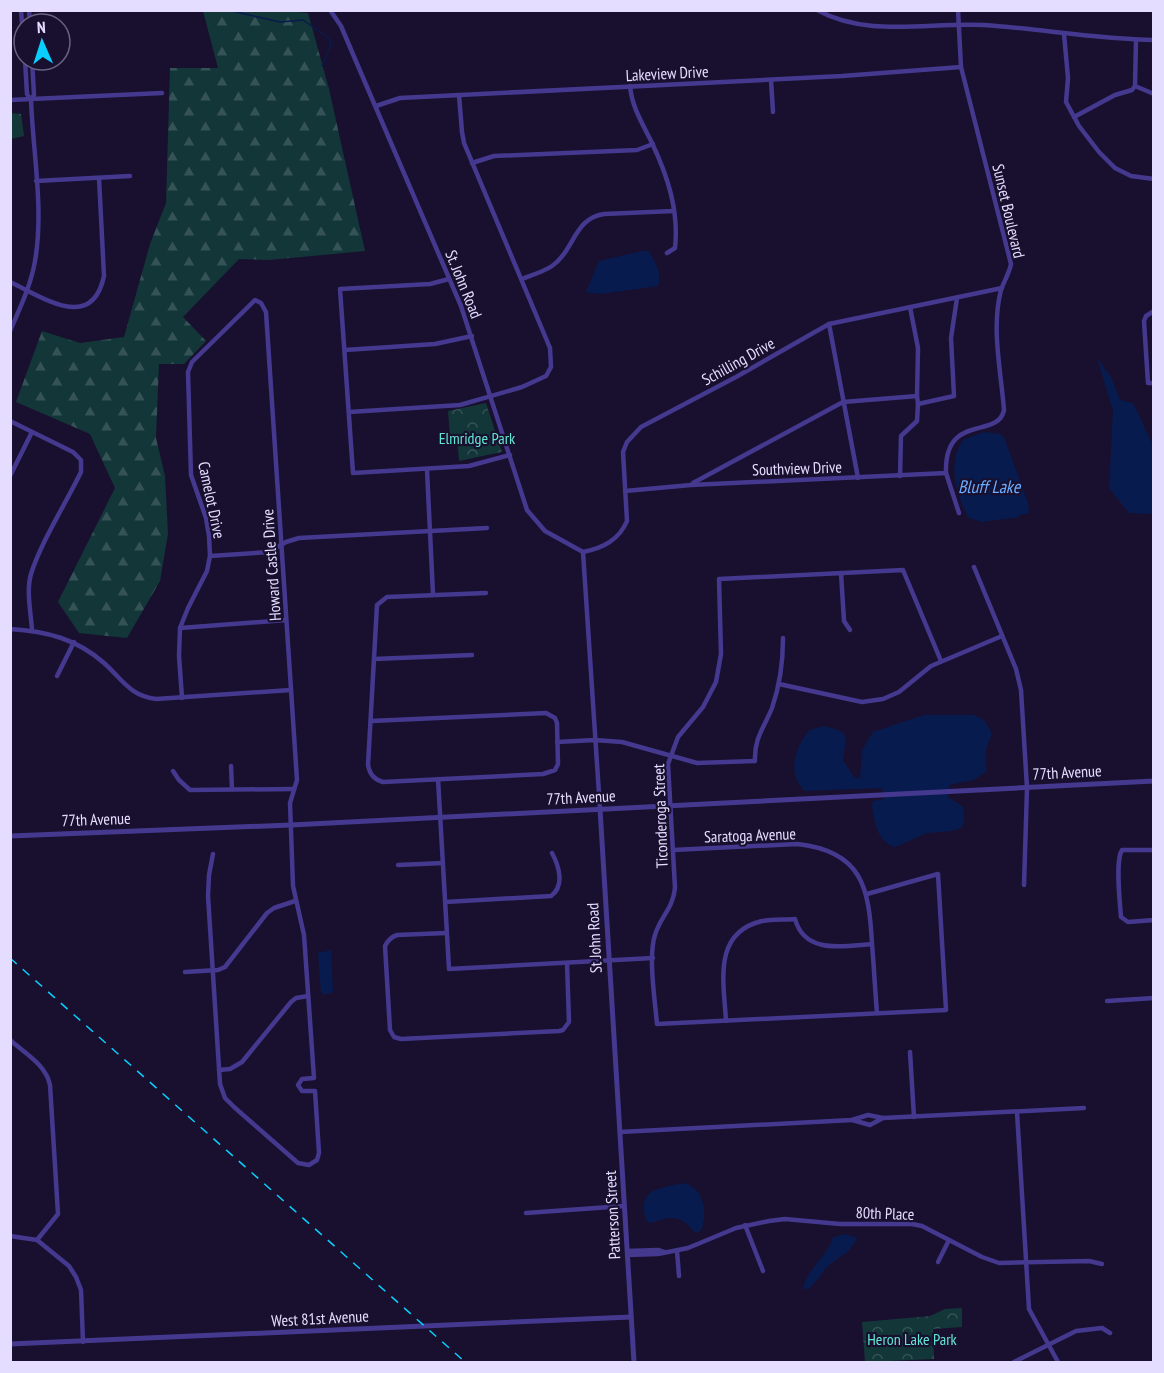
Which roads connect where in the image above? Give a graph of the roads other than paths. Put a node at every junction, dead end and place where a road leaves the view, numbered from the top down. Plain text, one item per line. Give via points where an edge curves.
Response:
1 (330, 10) edge
2 (817, 10) edge
3 (958, 10) edge
4 (959, 25) junction
5 (1065, 34) junction
6 (1136, 40) junction
7 (1154, 40) edge
8 (961, 67) junction
9 (26, 72) edge
10 (33, 72) edge
11 (771, 80) junction
12 (630, 86) junction
13 (1135, 86) junction
14 (162, 93) dead end
15 (1154, 94) edge
16 (459, 95) junction
17 (10, 100) edge
18 (31, 100) junction
19 (376, 106) junction
20 (773, 112) dead end
21 (1074, 117) junction
22 (653, 144) junction
23 (472, 163) junction
24 (130, 176) dead end
25 (99, 178) junction
26 (1154, 179) edge
27 (36, 181) junction
28 (674, 211) junction
29 (667, 253) dead end
30 (449, 279) junction
31 (522, 279) junction
32 (10, 282) edge
33 (1002, 288) junction
34 (27, 290) junction
35 (957, 298) junction
36 (261, 303) joint
37 (910, 307) junction
38 (1154, 311) edge
39 (829, 324) junction
40 (10, 331) edge
41 (471, 336) junction
42 (345, 350) junction
43 (1154, 383) edge
44 (917, 396) junction
45 (492, 397) junction
46 (843, 402) junction
47 (918, 404) junction
48 (349, 412) junction
49 (10, 421) edge
50 (32, 432) junction
51 (510, 455) junction
52 (427, 470) junction
53 (946, 473) junction
54 (10, 476) edge
55 (900, 476) junction
56 (858, 478) junction
57 (691, 484) junction
58 (625, 491) junction
59 (959, 513) dead end
60 (487, 528) dead end
61 (430, 531) junction
62 (282, 545) junction
63 (583, 552) junction
64 (210, 556) junction
65 (974, 567) dead end
66 (842, 573) junction
67 (486, 593) dead end
68 (433, 594) junction
69 (286, 620) junction
70 (180, 628) junction
71 (10, 629) edge
72 (32, 630) junction
73 (849, 630) dead end
74 (1002, 636) junction
75 (783, 638) dead end
76 (74, 642) junction
77 (472, 655) dead end
78 (374, 659) junction
79 (941, 661) junction
80 (57, 676) dead end
81 (779, 684) junction
82 (291, 690) junction
83 (182, 698) junction
84 (371, 721) junction
85 (595, 740) junction
86 (557, 742) junction
87 (670, 754) junction
88 (231, 766) dead end
89 (173, 771) dead end
90 (438, 779) junction
91 (1154, 781) edge
92 (1027, 788) junction
93 (232, 789) junction
94 (294, 789) junction
95 (670, 806) junction
96 (600, 809) junction
97 (440, 817) junction
98 (291, 825) junction
99 (10, 836) edge
100 (673, 850) junction
101 (1154, 850) edge
102 (552, 853) dead end
103 (213, 854) dead end
104 (442, 863) junction
105 (398, 865) dead end
106 (1024, 885) dead end
107 (867, 894) junction
108 (295, 901) junction
109 (445, 902) junction
110 (1154, 920) edge
111 (446, 933) junction
112 (872, 944) junction
113 (653, 958) junction
114 (608, 961) junction
115 (567, 963) junction
116 (212, 970) junction
117 (185, 972) dead end
118 (308, 996) junction
119 (1154, 998) edge
120 (1107, 1001) dead end
121 (877, 1013) junction
122 (726, 1021) junction
123 (10, 1040) edge
124 (910, 1052) dead end
125 (616, 1065) joint
126 (219, 1071) junction
127 (314, 1078) junction
128 (315, 1091) junction
129 (1084, 1108) dead end
130 (1017, 1112) junction
131 (914, 1117) junction
132 (883, 1118) junction
133 (852, 1120) junction
134 (620, 1132) junction
135 (624, 1206) junction
136 (526, 1213) dead end
137 (744, 1225) junction
138 (10, 1236) edge
139 (37, 1240) junction
140 (950, 1240) junction
141 (677, 1251) junction
142 (627, 1253) junction
143 (938, 1262) dead end
144 (1026, 1264) junction
145 (1102, 1264) dead end
146 (763, 1271) dead end
147 (679, 1276) dead end
148 (631, 1317) junction
149 (1110, 1334) dead end
150 (83, 1342) junction
151 (10, 1344) edge
152 (1049, 1345) junction
153 (634, 1362) edge
154 (1014, 1362) edge
155 (1058, 1362) edge

1 - 19 street, St. John Road via 341,26
2 - 4 street via 830,18 860,25
3 - 4 street, Sunset Boulevard
4 - 5 street
4 - 8 street, Sunset Boulevard
5 - 6 street
5 - 21 street via 1066,102
6 - 7 street
6 - 13 street
8 - 11 street, Lakeview Drive
8 - 33 street, Sunset Boulevard via 1011,264
9 - 18 street
10 - 18 street
11 - 12 street, Lakeview Drive
11 - 20 street
12 - 16 street, Lakeview Drive
12 - 22 street via 632,102
13 - 15 street
13 - 21 street
14 - 18 street
16 - 19 street, Lakeview Drive via 400,98
16 - 23 street via 462,132
17 - 18 street
18 - 27 street
19 - 30 street, St. John Road
21 - 26 street via 1116,168 1131,176
22 - 23 street via 637,150 494,156
22 - 28 street via 668,181
23 - 31 street
24 - 25 street
25 - 27 street
25 - 34 street via 104,276 101,289 85,306 70,308
27 - 34 street via 39,228
28 - 29 street via 675,248
28 - 31 street via 592,217 553,266
30 - 41 street, St. John Road
30 - 42 street via 430,284 340,289
31 - 45 street via 550,348 551,367 546,376
32 - 34 street
33 - 35 street, Schilling Drive
33 - 53 street, Sunset Boulevard via 997,332 1002,417 954,439 948,449
34 - 40 street
35 - 37 street, Schilling Drive
35 - 47 street via 951,338 954,396
36 - 62 street, Howard Castle Drive via 266,312
36 - 64 street, Camelot Drive via 251,303 192,362 188,372 193,485 206,518
37 - 39 street, Schilling Drive
37 - 44 street via 918,348
38 - 43 street via 1143,321 1148,383
39 - 46 street
39 - 58 street, Schilling Drive via 641,427 622,452
41 - 42 street via 435,344
41 - 45 street, St. John Road
42 - 48 street
44 - 46 street
44 - 47 street
45 - 48 street via 452,406
45 - 51 street, St. John Road
46 - 56 street
46 - 57 street
47 - 55 street via 917,421 901,436
48 - 52 street via 353,473
49 - 50 street
50 - 54 street
50 - 72 street via 81,460 81,472 31,576
51 - 52 street via 469,466
51 - 63 street, St. John Road via 527,510 545,531
52 - 61 street
53 - 55 street, Southview Drive
53 - 59 street
55 - 56 street, Southview Drive
56 - 57 street, Southview Drive
57 - 58 street, Southview Drive
58 - 63 street, Schilling Drive via 624,527 603,547
60 - 61 street
61 - 62 street via 299,538
61 - 68 street
62 - 64 street via 269,552
62 - 69 street, Howard Castle Drive
63 - 85 street
64 - 70 street, Camelot Drive via 207,572
65 - 74 street
66 - 73 street via 844,621
66 - 79 street via 903,570
66 - 87 street, Ticonderoga Street via 719,579 720,669 703,707 678,737
67 - 68 street
68 - 78 street via 387,597 378,605
69 - 70 street
69 - 82 street, Howard Castle Drive
70 - 83 street, Camelot Drive
71 - 72 street
72 - 76 street
74 - 79 street
74 - 92 street via 1021,690
75 - 81 street
76 - 80 street
76 - 83 street via 144,698
77 - 78 street
78 - 84 street
79 - 81 street via 899,692 872,701
81 - 87 street via 756,741 755,761 708,764
82 - 83 street
82 - 94 street, Howard Castle Drive via 297,780
84 - 86 street via 546,713 557,723
84 - 90 street via 368,765 372,776 382,782
85 - 86 street
85 - 87 street
85 - 96 street
86 - 90 street via 558,764 549,774
87 - 95 street, Ticonderoga Street
88 - 93 street
89 - 93 street via 190,790
90 - 97 street
91 - 92 street, 77th Avenue
92 - 95 street, 77th Avenue
92 - 106 street
93 - 94 street
94 - 98 street, Howard Castle Drive
95 - 96 street, 77th Avenue
95 - 100 street, Ticonderoga Street
96 - 97 street, 77th Avenue
96 - 114 street, St John Road
97 - 98 street, 77th Avenue
97 - 104 street
98 - 99 street, 77th Avenue
98 - 108 street, Howard Castle Drive
100 - 107 street, Saratoga Avenue via 813,846 846,862
100 - 113 street, Ticonderoga Street via 674,899 654,936
101 - 110 street via 1122,850 1119,854 1121,918
102 - 109 street via 558,864 559,885 551,896
103 - 116 street via 207,896
104 - 105 street
104 - 109 street
107 - 112 street, Saratoga Avenue
107 - 121 street via 938,874 946,1010
108 - 116 street via 267,913 229,963
108 - 118 street, Howard Castle Drive via 304,928
109 - 111 street
111 - 115 street via 449,969
111 - 115 street via 398,935 387,942 390,1030 394,1037 563,1030 569,1022
112 - 121 street, Saratoga Avenue
112 - 122 street via 814,943 800,932 795,919 765,920 746,927 725,955
113 - 114 street
113 - 122 street, Ticonderoga Street via 657,1024
114 - 115 street
114 - 125 street, St John Road
116 - 117 street
116 - 126 street
118 - 126 street via 291,1002 242,1062
118 - 127 street, Howard Castle Drive
119 - 120 street
121 - 122 street
123 - 139 street via 43,1069 50,1086 58,1214
124 - 131 street
125 - 134 street, Patterson Street
126 - 128 street, Howard Castle Drive via 225,1098 305,1166 313,1164 319,1153
127 - 128 street, Howard Castle Drive
127 - 128 street via 302,1079 298,1085 302,1091
129 - 130 street
130 - 131 street
130 - 144 street
131 - 132 street
132 - 133 street via 868,1115
132 - 133 street via 870,1125
133 - 134 street
134 - 135 street, Patterson Street
135 - 136 street
135 - 142 street, Patterson Street
137 - 140 street, 80th Place via 785,1219 912,1224
137 - 141 street, 80th Place
137 - 146 street
138 - 139 street
139 - 150 street via 69,1266 76,1277 81,1290
140 - 143 street
140 - 144 street, 80th Place via 999,1263
141 - 142 street, 80th Place
141 - 147 street
142 - 148 street, Patterson Street
144 - 145 street, 80th Place
144 - 152 street via 1029,1309
148 - 150 street, West 81st Avenue
148 - 153 street, Patterson Street
149 - 152 street via 1102,1328 1084,1329
150 - 151 street, West 81st Avenue
152 - 154 street
152 - 155 street

